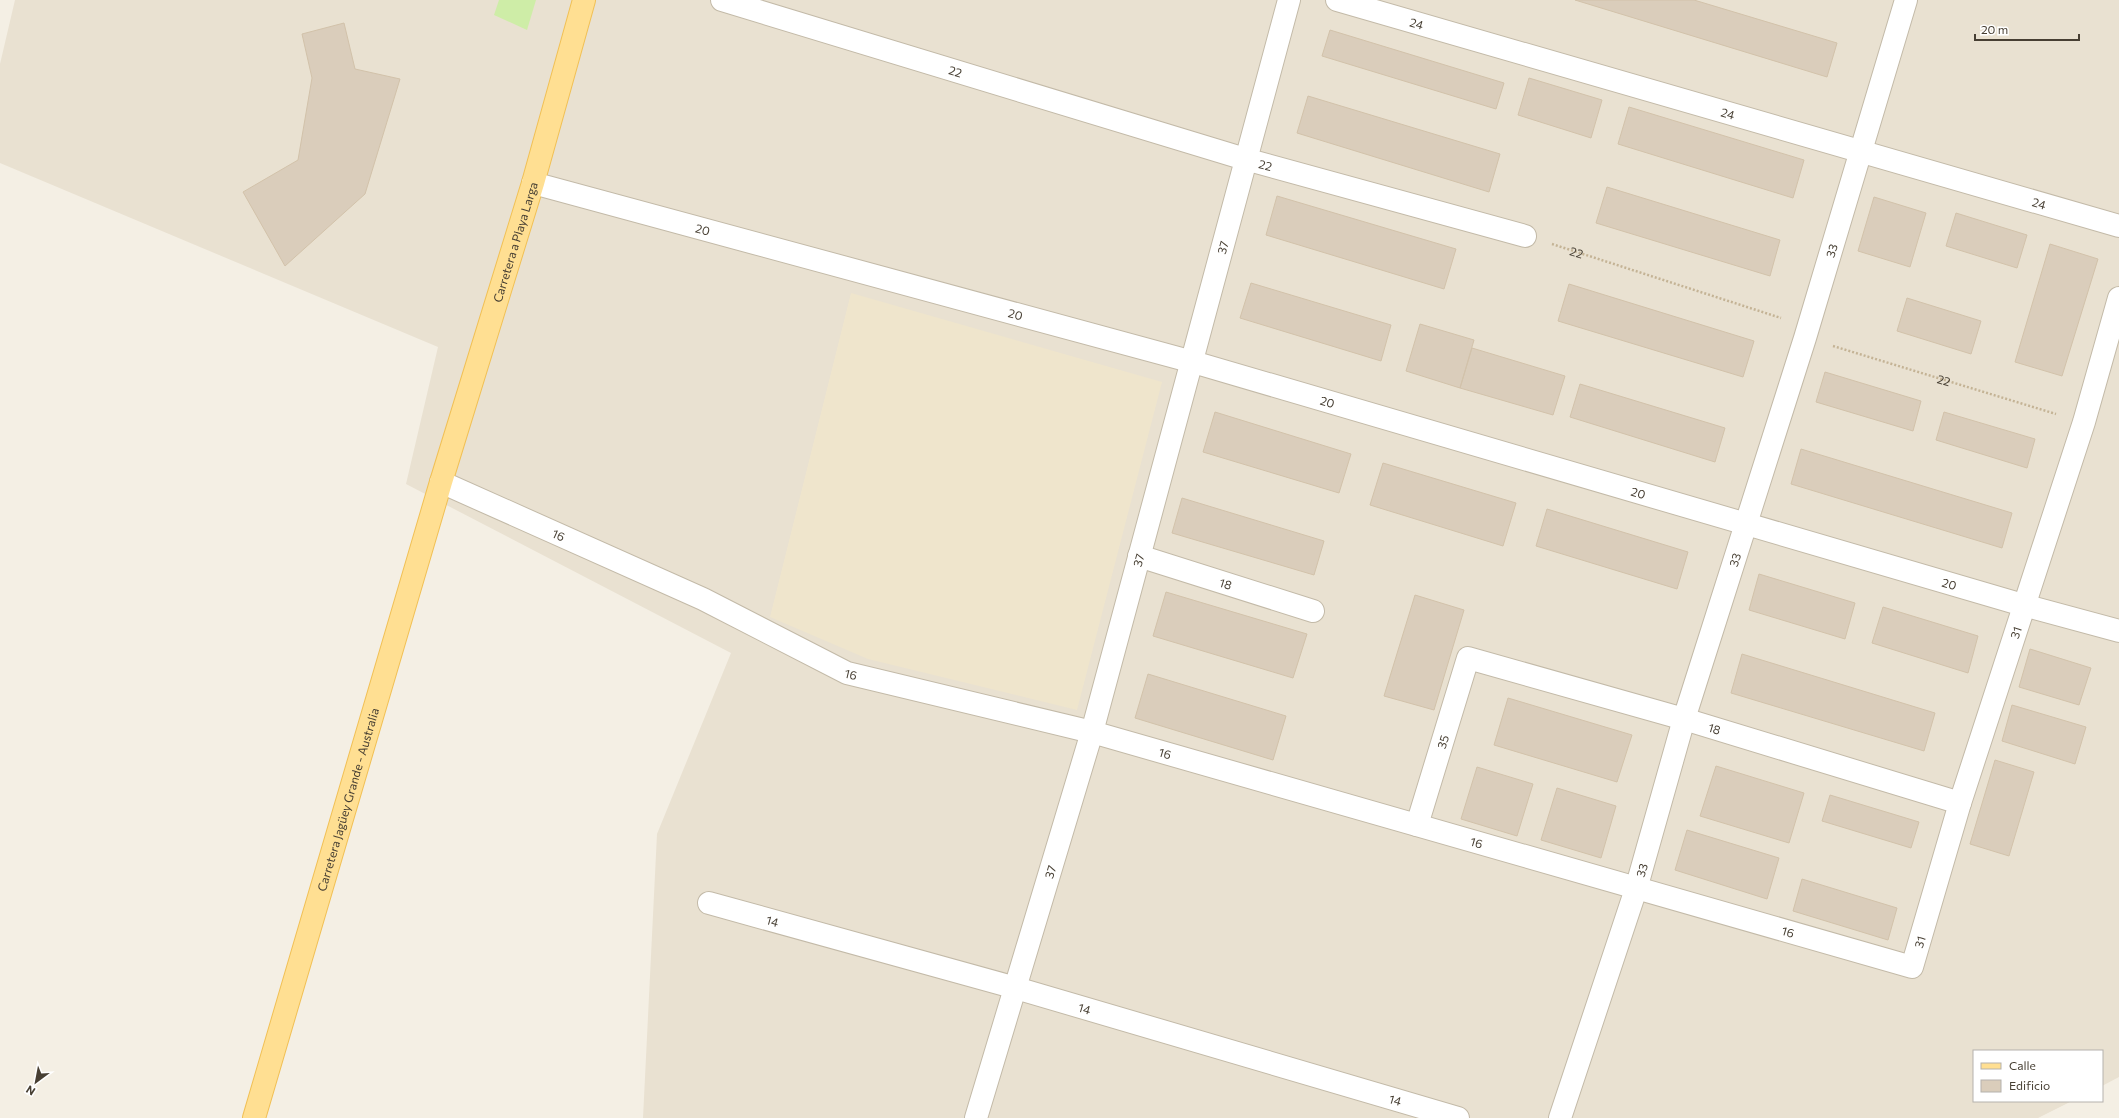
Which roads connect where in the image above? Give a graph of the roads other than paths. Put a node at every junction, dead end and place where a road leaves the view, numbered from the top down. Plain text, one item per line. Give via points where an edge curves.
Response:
1 (584, 0) edge
2 (722, 0) edge
3 (1289, 0) edge
4 (1337, 0) edge
5 (1906, 0) edge
6 (1861, 151) junction
7 (1245, 159) junction
8 (533, 183) junction
9 (2119, 226) edge
10 (1525, 236) road end
11 (2119, 298) edge
12 (1193, 362) junction
13 (441, 482) junction
14 (1747, 524) junction
15 (1139, 556) junction
16 (2023, 605) junction
17 (1313, 611) dead end
18 (2119, 631) edge
19 (1468, 658) joint
20 (1684, 719) junction
21 (1092, 732) junction
22 (1960, 803) junction
23 (1417, 825) junction
24 (1636, 889) junction
25 (708, 903) dead end
26 (1912, 967) joint
27 (1016, 988) junction
28 (254, 1118) edge
29 (976, 1118) edge
30 (1458, 1118) edge
31 (1560, 1118) edge

1 - 8 main road, Carretera a Playa Larga
2 - 7 street, 22
3 - 7 street, 37
4 - 6 street, 24
5 - 6 street, 33
6 - 9 street, 24
6 - 14 street, 33
7 - 10 street, 22
7 - 12 street, 37
8 - 12 street, 20
8 - 13 main road, Carretera a Playa Larga
11 - 16 street, 31 via 2084,422
12 - 14 street, 20
12 - 15 street, 37
13 - 21 street, 16 via 704,599 847,673
13 - 28 main road, Carretera Jagüey Grande - Australia
14 - 16 street, 20
14 - 20 street, 33
15 - 17 street, 18
15 - 21 street, 37
16 - 18 street, 20
16 - 22 street, 31
19 - 20 street, 18
19 - 23 street, 35
20 - 22 street, 18
20 - 24 street, 33
21 - 23 street, 16
21 - 27 street, 37
22 - 26 street, 31
23 - 24 street, 16
24 - 26 street, 16
24 - 31 street, 33
25 - 27 street, 14
27 - 29 street, 37
27 - 30 street, 14

